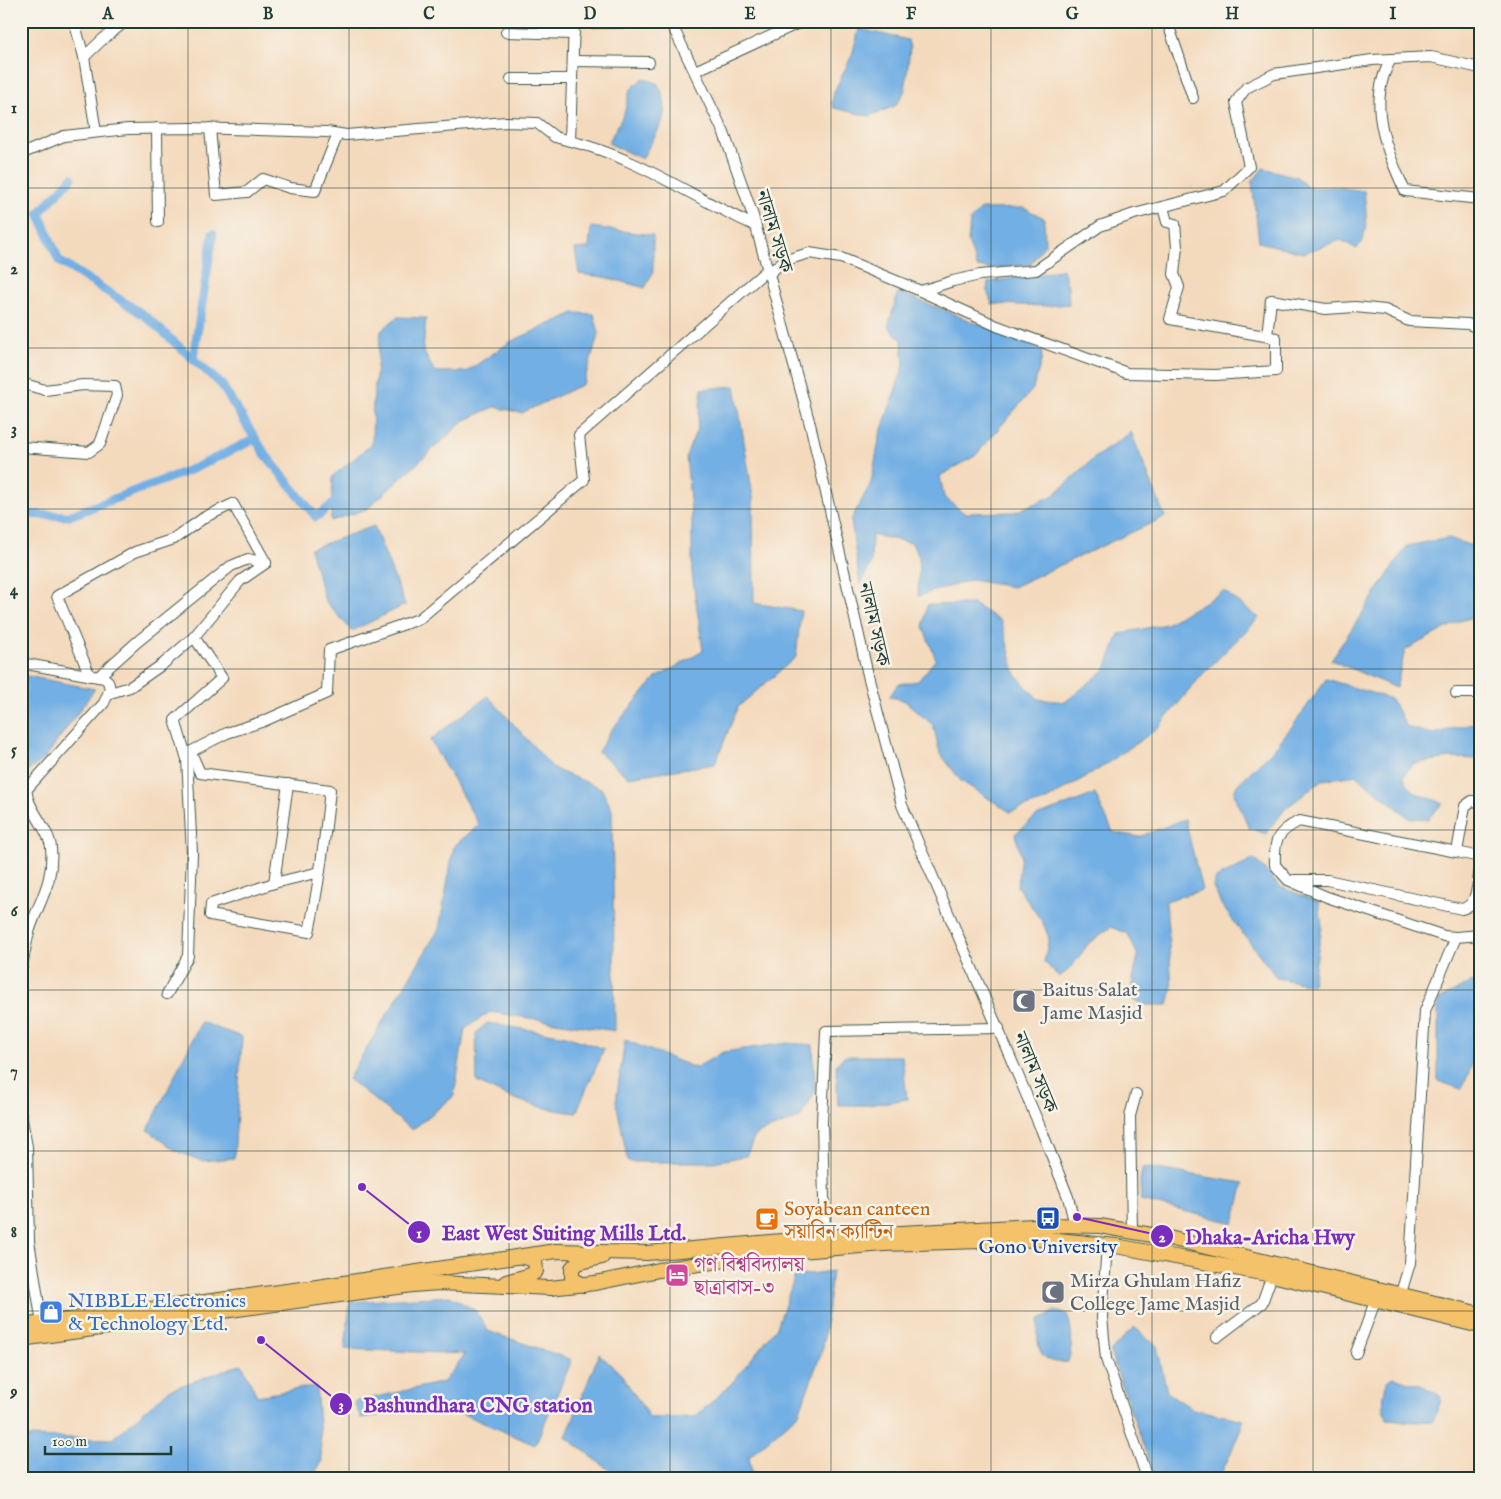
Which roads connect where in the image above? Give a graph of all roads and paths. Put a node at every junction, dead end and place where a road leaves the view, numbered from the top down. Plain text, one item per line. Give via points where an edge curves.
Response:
1 (74, 21) edge
2 (126, 21) edge
3 (803, 21) edge
4 (1167, 21) edge
5 (574, 22) edge
6 (671, 22) edge
7 (506, 32) dead end
8 (574, 34) junction
9 (84, 57) junction
10 (1391, 59) junction
11 (573, 61) junction
12 (649, 62) dead end
13 (1480, 68) edge
14 (695, 71) junction
15 (510, 79) dead end
16 (572, 79) junction
17 (1193, 98) dead end
18 (157, 128) junction
19 (210, 128) junction
20 (96, 132) junction
21 (338, 134) junction
22 (570, 141) junction
23 (21, 154) edge
24 (1480, 199) edge
25 (1163, 207) junction
26 (158, 222) dead end
27 (756, 226) junction
28 (769, 271) junction
29 (921, 291) junction
30 (1480, 329) edge
31 (1267, 336) junction
32 (21, 384) edge
33 (21, 447) edge
34 (266, 563) junction
35 (194, 637) junction
36 (21, 662) edge
37 (94, 677) junction
38 (110, 693) junction
39 (1456, 693) dead end
40 (1480, 693) edge
41 (186, 757) junction
42 (288, 784) junction
43 (1480, 802) edge
44 (1457, 852) junction
45 (1480, 857) edge
46 (1480, 869) edge
47 (320, 872) junction
48 (1288, 880) junction
49 (274, 883) junction
50 (1480, 936) edge
51 (1456, 938) junction
52 (21, 970) edge
53 (167, 994) dead end
54 (999, 1028) junction
55 (1136, 1094) dead end
56 (21, 1114) edge
57 (1075, 1225) junction
58 (1132, 1231) junction
59 (825, 1237) junction
60 (1107, 1245) junction
61 (621, 1254) junction
62 (519, 1256) junction
63 (1272, 1275) junction
64 (584, 1284) junction
65 (490, 1286) junction
66 (1401, 1293) junction
67 (1376, 1299) junction
68 (1480, 1314) edge
69 (42, 1324) junction
70 (21, 1326) edge
71 (1480, 1326) edge
72 (1217, 1337) dead end
73 (21, 1339) edge
74 (1356, 1353) dead end
75 (1480, 1475) edge
76 (1147, 1478) edge
77 (1477, 1478) edge

1 - 9 street
2 - 9 street
3 - 14 street
4 - 17 street
5 - 6 street
5 - 8 street
6 - 14 street, নালাম সড়ক
7 - 8 street
8 - 11 street
9 - 20 street
10 - 13 street via 1430,57
10 - 24 street via 1382,75 1379,115 1388,153 1405,191
10 - 25 street via 1274,74 1246,88 1236,102 1249,167 1224,191
11 - 12 street
11 - 16 street
14 - 27 street, নালাম সড়ক via 724,133
15 - 16 street
16 - 22 street
18 - 19 street
18 - 20 street
18 - 26 street
19 - 21 street
19 - 21 street via 216,195 247,192 263,179 290,188 315,191
20 - 23 street via 64,136
21 - 22 street via 506,122 537,123 555,137
22 - 27 street via 600,148 635,163 716,208
25 - 29 street via 1100,226 1036,270 980,275
25 - 31 street via 1167,222 1175,224 1177,248 1174,274 1179,287 1170,319
27 - 28 street, নালাম সড়ক
28 - 29 street via 783,261 810,253 841,258
28 - 41 street via 579,435 584,480 419,619 330,650 326,693 228,734
28 - 54 street, নালাম সড়ক via 902,805
29 - 31 street via 997,326 1127,373 1215,375 1276,371 1276,338
30 - 31 street via 1468,324 1409,321 1385,310 1326,309 1272,300
32 - 33 street via 45,390 83,385 115,386 117,395 100,444 89,452
34 - 35 street via 240,581
34 - 37 street via 248,559 231,566
34 - 37 street via 233,504 205,517 174,539 135,552 57,596
35 - 38 street via 130,687
35 - 41 street via 222,678 175,720
36 - 37 street
37 - 38 street via 108,681
38 - 52 street via 27,789 29,800 48,834 52,863 50,881 29,931
39 - 40 street
41 - 42 street via 193,757 200,773
41 - 53 street via 192,853 188,956
42 - 47 street via 330,790
42 - 49 street
43 - 44 street via 1472,801 1465,806
44 - 45 street
44 - 48 street via 1299,821 1283,829 1274,844 1275,865
46 - 48 street via 1473,903 1462,909 1327,880
47 - 49 street
47 - 49 street via 309,932 210,916 211,904
48 - 51 street via 1328,897
50 - 51 street
51 - 66 street via 1425,1011 1410,1263
54 - 57 street, নালাম সড়ক via 1064,1186
54 - 59 street via 826,1031 822,1122
55 - 58 street via 1130,1116
56 - 69 street via 27,1148 29,1241
57 - 58 highway
57 - 59 highway
58 - 66 highway
59 - 61 highway
60 - 63 highway
60 - 64 highway via 1049,1239 884,1244 765,1254
60 - 76 street via 1102,1317 1106,1359
61 - 62 highway via 574,1251
61 - 64 highway via 577,1263 572,1268 572,1279
62 - 65 highway via 535,1260 536,1271
62 - 69 highway
63 - 67 highway
63 - 72 street via 1262,1303
64 - 65 highway via 550,1288
65 - 73 highway via 412,1285
66 - 68 highway
67 - 71 highway
67 - 74 street
69 - 70 highway
75 - 77 street

